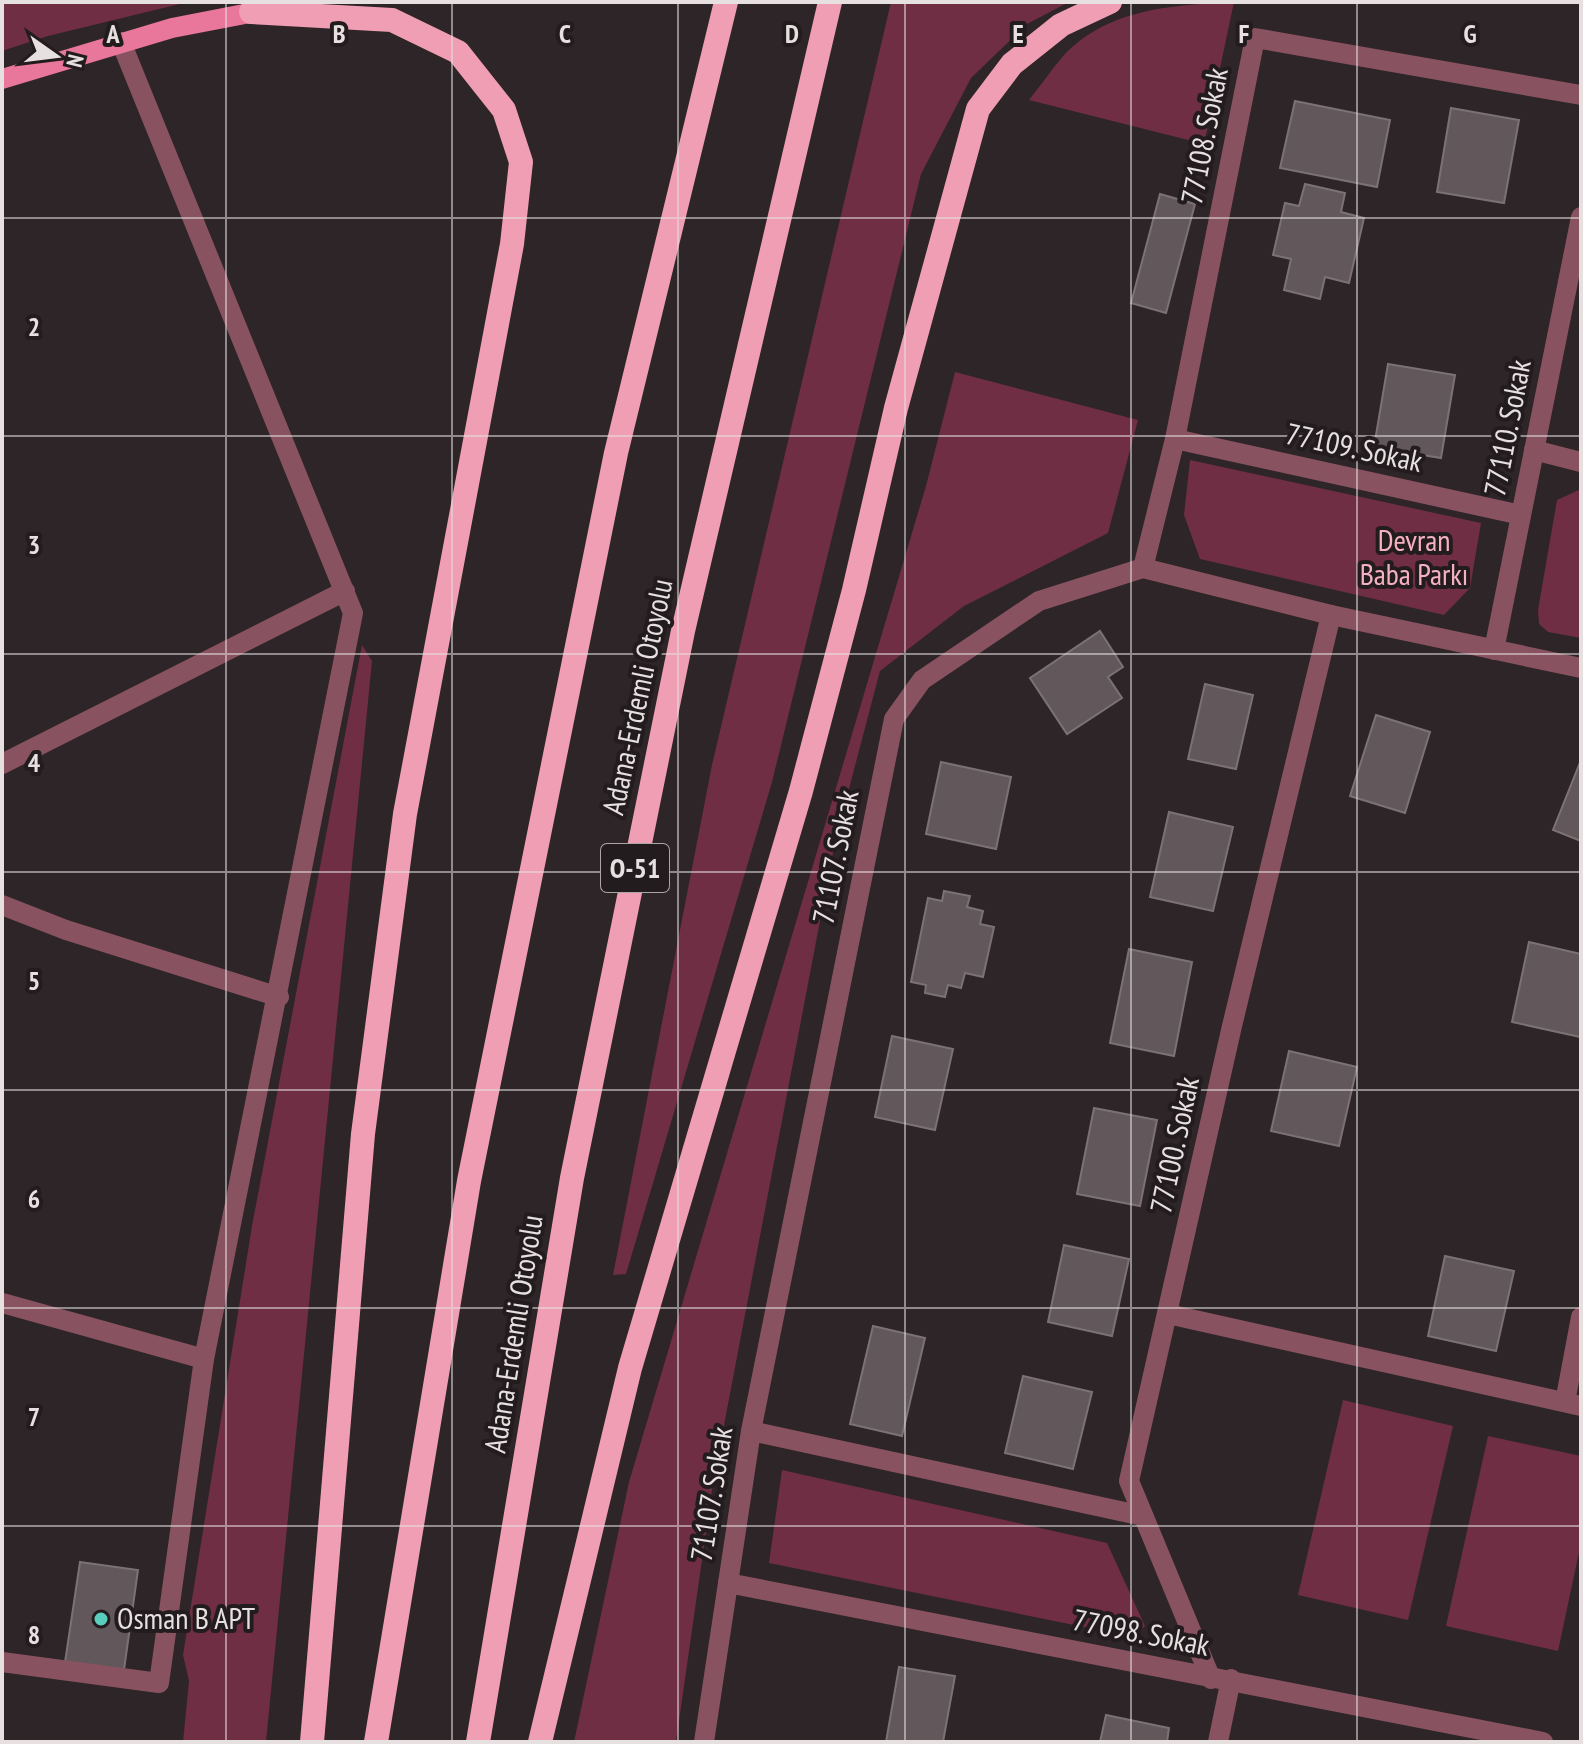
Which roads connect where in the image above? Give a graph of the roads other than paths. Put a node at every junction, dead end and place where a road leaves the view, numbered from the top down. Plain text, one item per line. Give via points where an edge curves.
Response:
1 (306, 2) edge
2 (726, 2) edge
3 (830, 2) edge
4 (1110, 2) edge
5 (251, 12) junction
6 (121, 42) junction
7 (2, 79) edge
8 (1581, 95) edge
9 (1581, 217) edge
10 (1175, 439) junction
11 (1534, 450) junction
12 (1581, 462) edge
13 (1521, 515) junction
14 (1143, 568) junction
15 (345, 591) junction
16 (1331, 615) junction
17 (1494, 650) junction
18 (1581, 668) edge
19 (2, 764) edge
20 (2, 905) edge
21 (279, 997) junction
22 (2, 1303) edge
23 (1168, 1314) junction
24 (1581, 1317) edge
25 (204, 1359) junction
26 (1573, 1404) edge
27 (751, 1431) junction
28 (1143, 1516) junction
29 (728, 1583) junction
30 (2, 1662) edge
31 (1221, 1679) junction
32 (312, 1742) edge
33 (376, 1742) edge
34 (478, 1742) edge
35 (540, 1742) edge
36 (704, 1742) edge
37 (1218, 1742) edge
38 (1543, 1742) edge

1 - 5 main road
2 - 33 highway via 616,453 472,1165
3 - 34 highway, Adana-Erdemli Otoyolu / O-51 via 683,631 575,1162
4 - 35 highway via 1061,25 1012,64 978,109 896,408 801,791 630,1368
5 - 6 main road
5 - 32 highway via 392,20 458,52 504,110 521,162 512,244 405,814 367,1103
6 - 7 main road
6 - 15 street
8 - 10 street, 77108. Sokak via 1255,38
9 - 11 street, 77110. Sokak
10 - 13 street, 77109. Sokak
10 - 14 street, 77108. Sokak
11 - 12 street
11 - 13 street, 77110. Sokak
13 - 17 street, 77110. Sokak
14 - 16 street
14 - 27 street, 71107. Sokak via 1039,601 922,680 894,719
15 - 19 street
15 - 21 street via 353,613
16 - 17 street
16 - 23 street, 77100. Sokak
17 - 18 street
20 - 21 street
21 - 25 street
22 - 25 street
23 - 26 street
23 - 28 street, 77100. Sokak via 1129,1481
24 - 26 street
25 - 30 street via 159,1683
27 - 28 street
27 - 29 street, 71107. Sokak
28 - 31 street, 77100. Sokak
29 - 31 street, 77098. Sokak
29 - 36 street, 71107. Sokak
31 - 37 street
31 - 38 street, 77098. Sokak

